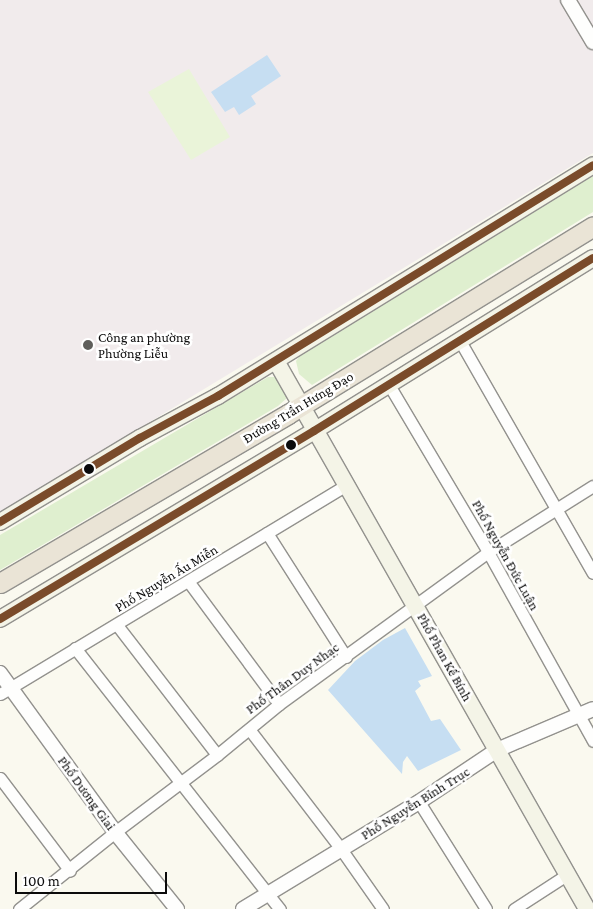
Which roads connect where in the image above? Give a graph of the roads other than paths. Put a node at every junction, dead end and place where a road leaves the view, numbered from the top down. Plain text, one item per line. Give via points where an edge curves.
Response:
1 (568, 0) edge
2 (593, 42) edge
3 (593, 165) edge
4 (593, 226) edge
5 (593, 258) edge
6 (460, 340) junction
7 (276, 361) junction
8 (389, 385) junction
9 (302, 405) junction
10 (314, 432) junction
11 (346, 485) junction
12 (593, 486) edge
13 (557, 508) junction
14 (0, 522) edge
15 (267, 534) junction
16 (488, 552) junction
17 (593, 573) edge
18 (188, 582) junction
19 (0, 583) edge
20 (416, 605) junction
21 (0, 619) edge
22 (117, 625) junction
23 (75, 648) junction
24 (346, 657) junction
25 (0, 674) edge
26 (5, 691) edge
27 (280, 704) junction
28 (593, 709) edge
29 (578, 714) junction
30 (249, 729) junction
31 (593, 741) edge
32 (497, 750) junction
33 (217, 755) junction
34 (0, 778) edge
35 (181, 782) junction
36 (419, 802) junction
37 (115, 832) junction
38 (341, 849) junction
39 (70, 871) junction
40 (568, 874) junction
41 (268, 893) junction
42 (19, 909) edge
43 (177, 909) edge
44 (244, 909) edge
45 (280, 909) edge
46 (383, 909) edge
47 (486, 909) edge
48 (514, 909) edge
49 (590, 909) edge

1 - 2 street
3 - 7 main road
4 - 9 highway, Đường Trần Hưng Đạo
5 - 6 main road, Đường Trần Hưng Đạo
6 - 8 main road, Đường Trần Hưng Đạo
6 - 13 street
7 - 9 main road, Phố Phan Kế Bính
7 - 14 main road
8 - 10 main road, Đường Trần Hưng Đạo
8 - 16 street, Phố Nguyễn Đức Luận
9 - 10 main road, Phố Phan Kế Bính
9 - 19 highway, Đường Trần Hưng Đạo
10 - 11 main road, Phố Phan Kế Bính
10 - 21 main road, Đường Trần Hưng Đạo
11 - 15 street, Phố Nguyễn Ấu Miễn
11 - 20 main road, Phố Phan Kế Bính
12 - 13 street, Phố Thân Duy Nhạc
13 - 16 street, Phố Thân Duy Nhạc
13 - 17 street
15 - 18 street, Phố Nguyễn Ấu Miễn
15 - 24 street
16 - 20 street, Phố Thân Duy Nhạc
16 - 29 street, Phố Nguyễn Đức Luận
18 - 22 street, Phố Nguyễn Ấu Miễn
18 - 27 street
20 - 24 street, Phố Thân Duy Nhạc
20 - 32 main road, Phố Phan Kế Bính
22 - 23 street, Phố Nguyễn Ấu Miễn
22 - 33 street
23 - 26 street, Phố Nguyễn Ấu Miễn
23 - 35 street
24 - 27 street, Phố Thân Duy Nhạc
25 - 26 street, Phố Dương Giai
26 - 37 street, Phố Dương Giai
27 - 30 street, Phố Thân Duy Nhạc
28 - 29 street, Phố Nguyễn Bỉnh Trục
29 - 31 street, Phố Nguyễn Đức Luận
29 - 32 street, Phố Nguyễn Bỉnh Trục
30 - 33 street, Phố Thân Duy Nhạc
30 - 38 street
32 - 36 street, Phố Nguyễn Bỉnh Trục
32 - 40 main road, Phố Phan Kế Bính
33 - 35 street, Phố Thân Duy Nhạc
34 - 39 street
35 - 37 street, Phố Thân Duy Nhạc
35 - 41 street
36 - 38 street, Phố Nguyễn Bỉnh Trục
36 - 47 street
37 - 39 street, Phố Thân Duy Nhạc
37 - 43 street, Phố Dương Giai
38 - 41 street, Phố Nguyễn Bỉnh Trục
38 - 46 street
39 - 42 street, Phố Thân Duy Nhạc
40 - 48 street
40 - 49 main road, Phố Phan Kế Bính
41 - 44 street, Phố Nguyễn Bỉnh Trục
41 - 45 street

